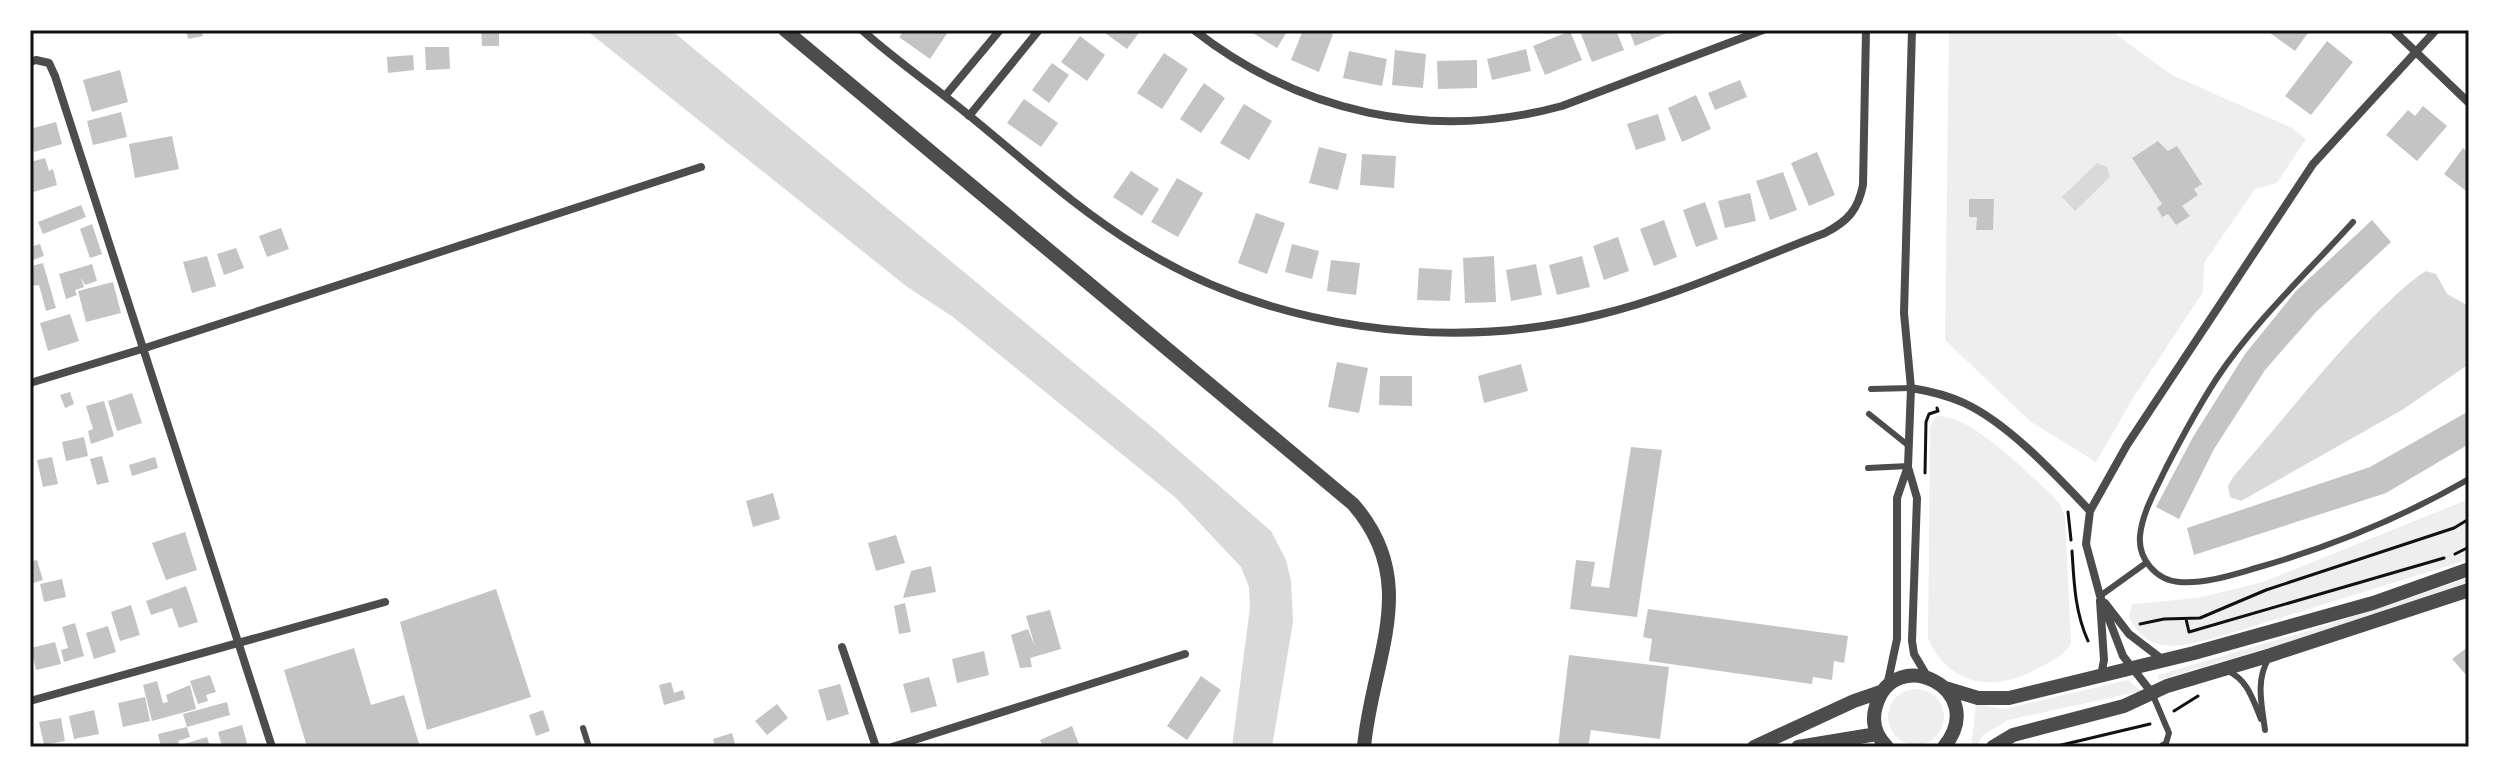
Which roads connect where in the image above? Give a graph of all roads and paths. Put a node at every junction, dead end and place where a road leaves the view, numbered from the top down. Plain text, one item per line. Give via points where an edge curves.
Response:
1 (785, 30) edge
2 (862, 30) edge
3 (1000, 30) edge
4 (1039, 30) edge
5 (1194, 30) edge
6 (1763, 30) edge
7 (1866, 30) edge
8 (1912, 30) edge
9 (2393, 30) edge
10 (2436, 30) edge
11 (2417, 52) junction
12 (30, 62) edge
13 (945, 96) junction
14 (2469, 103) edge
15 (969, 116) junction
16 (701, 167) dead end
17 (2353, 222) dead end
18 (142, 349) junction
19 (30, 383) edge
20 (1911, 388) junction
21 (1871, 389) dead end
22 (1934, 393) junction
23 (1869, 414) dead end
24 (1909, 446) junction
25 (1908, 466) junction
26 (1868, 468) dead end
27 (2469, 479) edge
28 (1925, 483) dead end
29 (2090, 511) junction
30 (2068, 512) dead end
31 (2469, 519) edge
32 (2469, 547) edge
33 (2146, 563) junction
34 (2469, 569) edge
35 (2469, 590) edge
36 (2100, 596) junction
37 (385, 602) dead end
38 (2186, 619) junction
39 (2124, 628) junction
40 (2089, 643) dead end
41 (237, 644) junction
42 (842, 647) dead end
43 (1185, 654) dead end
44 (2271, 655) junction
45 (2163, 660) junction
46 (2132, 668) junction
47 (2224, 669) junction
48 (2101, 676) junction
49 (1928, 678) junction
50 (1945, 688) junction
51 (1885, 689) junction
52 (2205, 692) dead end
53 (2152, 693) junction
54 (30, 701) edge
55 (2163, 717) junction
56 (583, 728) dead end
57 (1877, 734) junction
58 (1949, 744) edge
59 (272, 747) edge
60 (589, 747) edge
61 (876, 747) edge
62 (892, 747) edge
63 (1364, 747) edge
64 (1754, 747) edge
65 (1798, 747) edge
66 (1887, 747) edge
67 (1993, 747) edge
68 (2053, 747) edge
69 (2160, 747) edge

1 - 63 street via 1365,518 1384,553 1391,587
2 - 13 street
3 - 13 street
4 - 15 street
5 - 6 street via 1259,74 1312,97 1382,116 1457,121 1562,106
7 - 15 street via 1863,185 1859,204 1841,225 1624,308 1525,328 1462,333 1383,328 1305,314 1220,287 1123,237
8 - 20 street via 1904,313
9 - 11 street
10 - 11 street
11 - 14 street
11 - 29 street via 2313,164 2127,445
12 - 18 street via 49,63
13 - 15 street
16 - 18 street
17 - 33 lane via 2254,331 2193,418 2144,519 2140,547
18 - 19 street
18 - 41 street
20 - 21 lane
20 - 22 street
20 - 24 street
22 - 28 path via 1938,411 1926,422
22 - 29 street via 1966,403 1994,422
23 - 24 lane
24 - 25 street
25 - 26 lane
25 - 49 street via 1917,498 1912,641
25 - 51 street via 1897,498 1897,639
27 - 33 lane via 2385,522 2236,574 2178,582
29 - 36 street via 2086,544
30 - 40 path via 2075,601
31 - 38 path
32 - 38 path via 2189,632
33 - 36 lane
34 - 45 street via 2373,603
35 - 44 street
36 - 39 street
36 - 46 street
36 - 48 street
37 - 41 street
38 - 39 path
39 - 45 street
41 - 54 street
41 - 59 street
42 - 61 street
43 - 62 street
44 - 47 street
44 - 47 lane via 2260,687 2265,730 2250,690
45 - 46 street
46 - 48 street
46 - 53 street
47 - 53 street
48 - 50 street via 1996,700
49 - 50 street
49 - 51 street via 1906,676
50 - 58 street via 1957,717
51 - 57 street via 1874,712
51 - 64 street
52 - 55 path
53 - 55 lane
53 - 67 street via 2124,706 2013,735
55 - 68 path
55 - 69 lane via 2168,738
56 - 60 lane
57 - 65 street
57 - 66 street

